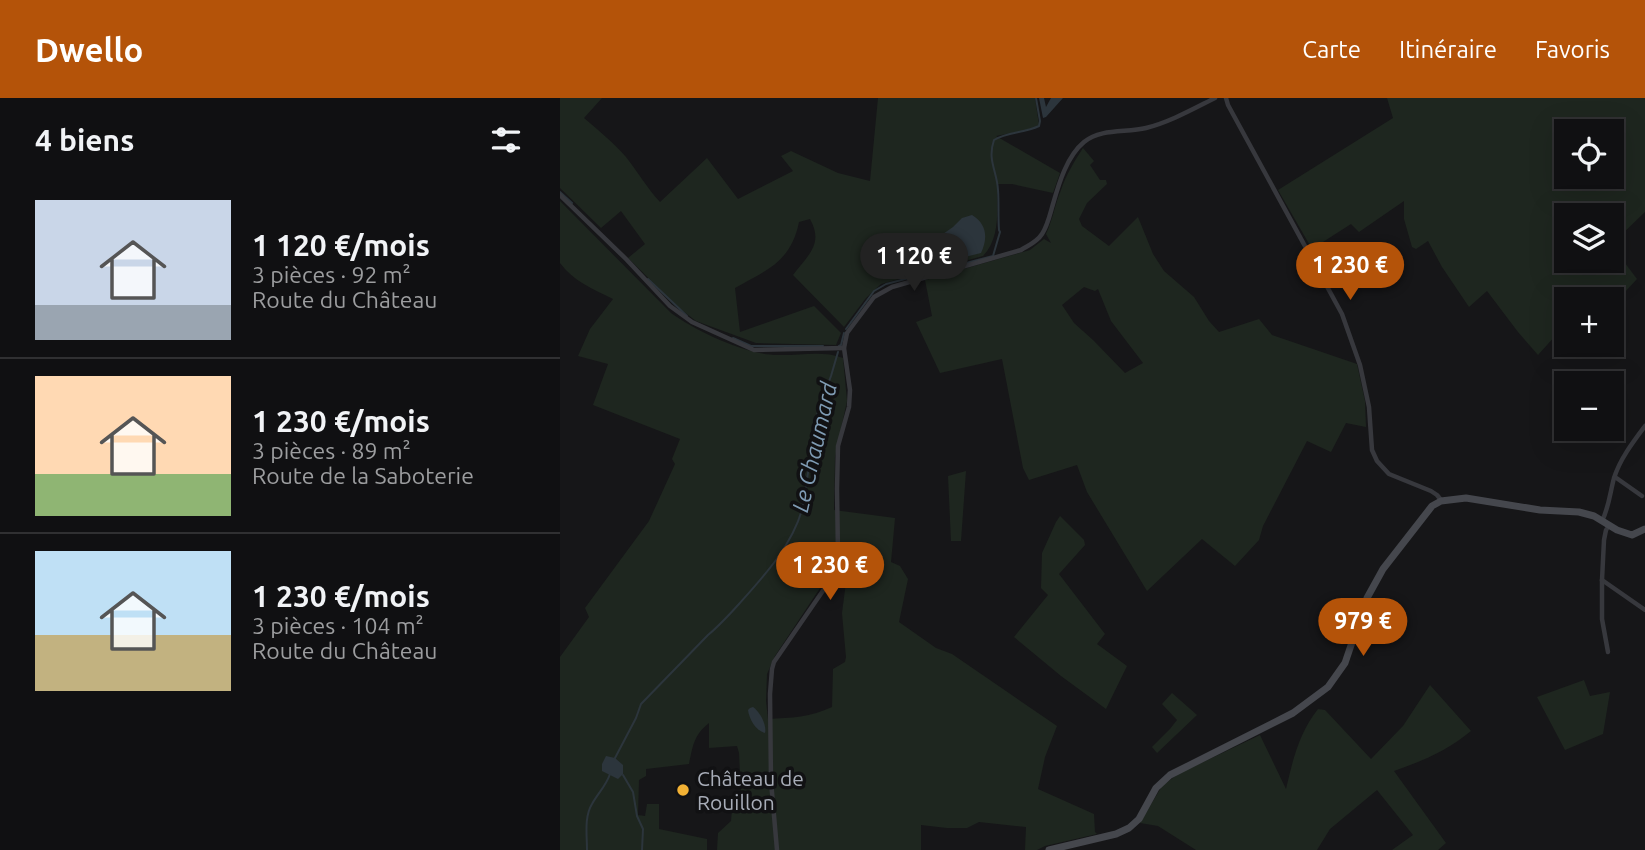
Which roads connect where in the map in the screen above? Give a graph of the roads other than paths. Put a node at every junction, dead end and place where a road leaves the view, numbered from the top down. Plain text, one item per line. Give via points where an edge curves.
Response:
1 (1215, 98) edge
2 (1226, 98) edge
3 (560, 195) edge
4 (844, 348) junction
5 (1645, 426) edge
6 (1615, 477) junction
7 (1642, 496) dead end
8 (1441, 501) junction
9 (1605, 523) junction
10 (1645, 529) edge
11 (1602, 580) junction
12 (1645, 610) edge
13 (1608, 652) dead end
14 (778, 850) edge
15 (1049, 850) edge

1 - 4 street via 1148,128 1084,141 1060,179 1049,219 1036,241 1021,250 892,287 874,297 847,333
2 - 8 street via 1342,314 1360,365 1377,461 1389,474 1431,491
3 - 4 street via 692,323 754,350
4 - 14 street via 850,390 838,446 838,554 831,579 772,669 771,781
5 - 6 street
6 - 7 street
6 - 9 street
8 - 9 street via 1466,498 1579,512
8 - 15 street via 1432,506 1383,569 1367,598 1345,663 1328,687 1293,713 1170,775 1129,828
9 - 10 street via 1625,534
9 - 11 street
11 - 12 street
11 - 13 street

